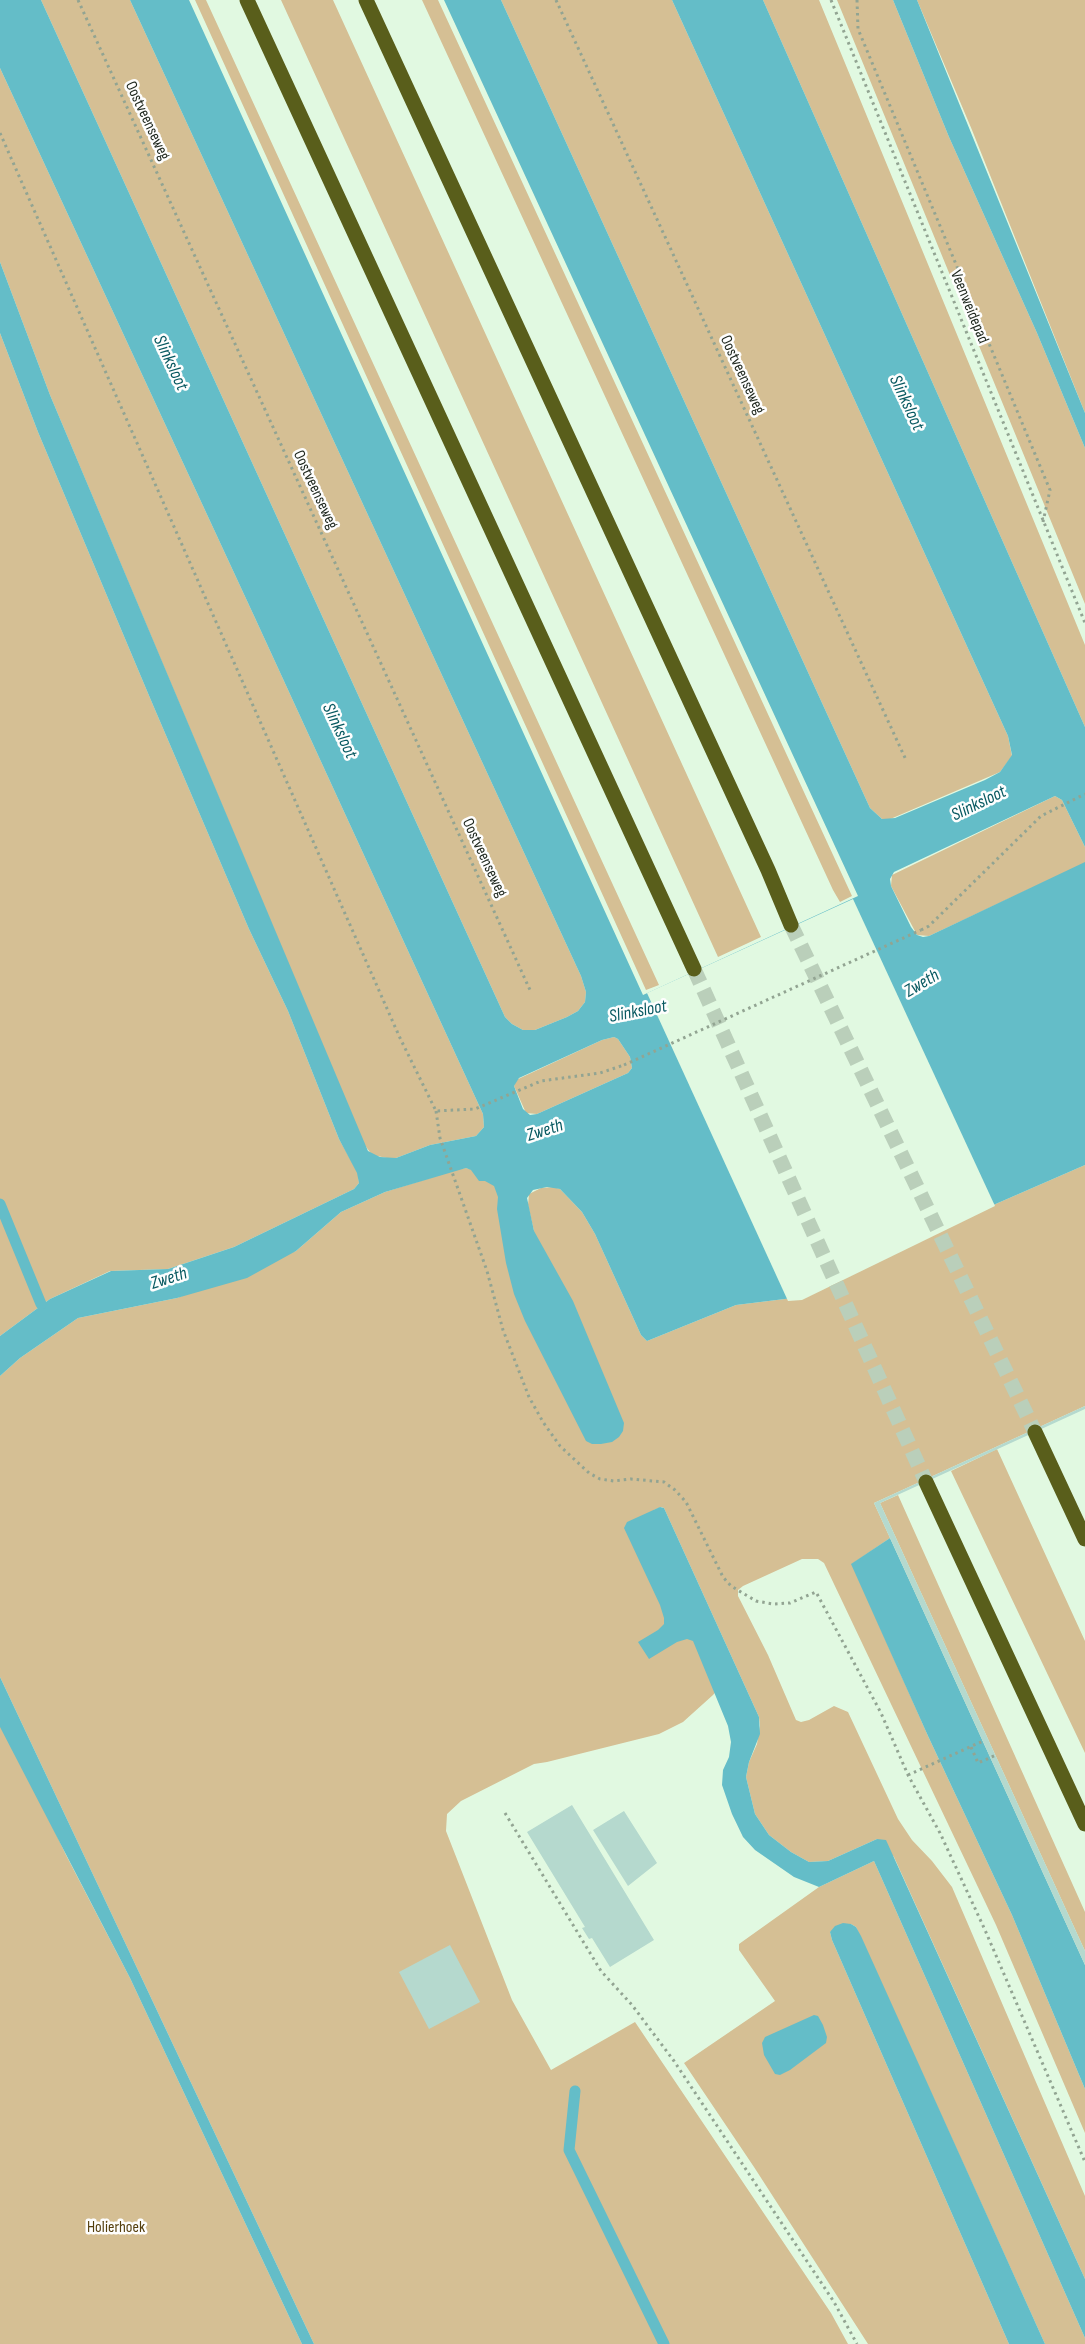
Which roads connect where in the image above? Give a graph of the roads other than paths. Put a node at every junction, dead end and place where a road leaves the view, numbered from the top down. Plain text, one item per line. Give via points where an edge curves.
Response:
1 (247, 0) edge
2 (366, 0) edge
3 (791, 925) tunnel mouth
4 (694, 969) tunnel mouth
5 (1035, 1432) tunnel mouth
6 (926, 1482) tunnel mouth
7 (1085, 1538) edge
8 (1085, 1824) edge

1 - 4 highway
2 - 3 highway
5 - 7 highway
6 - 8 highway

